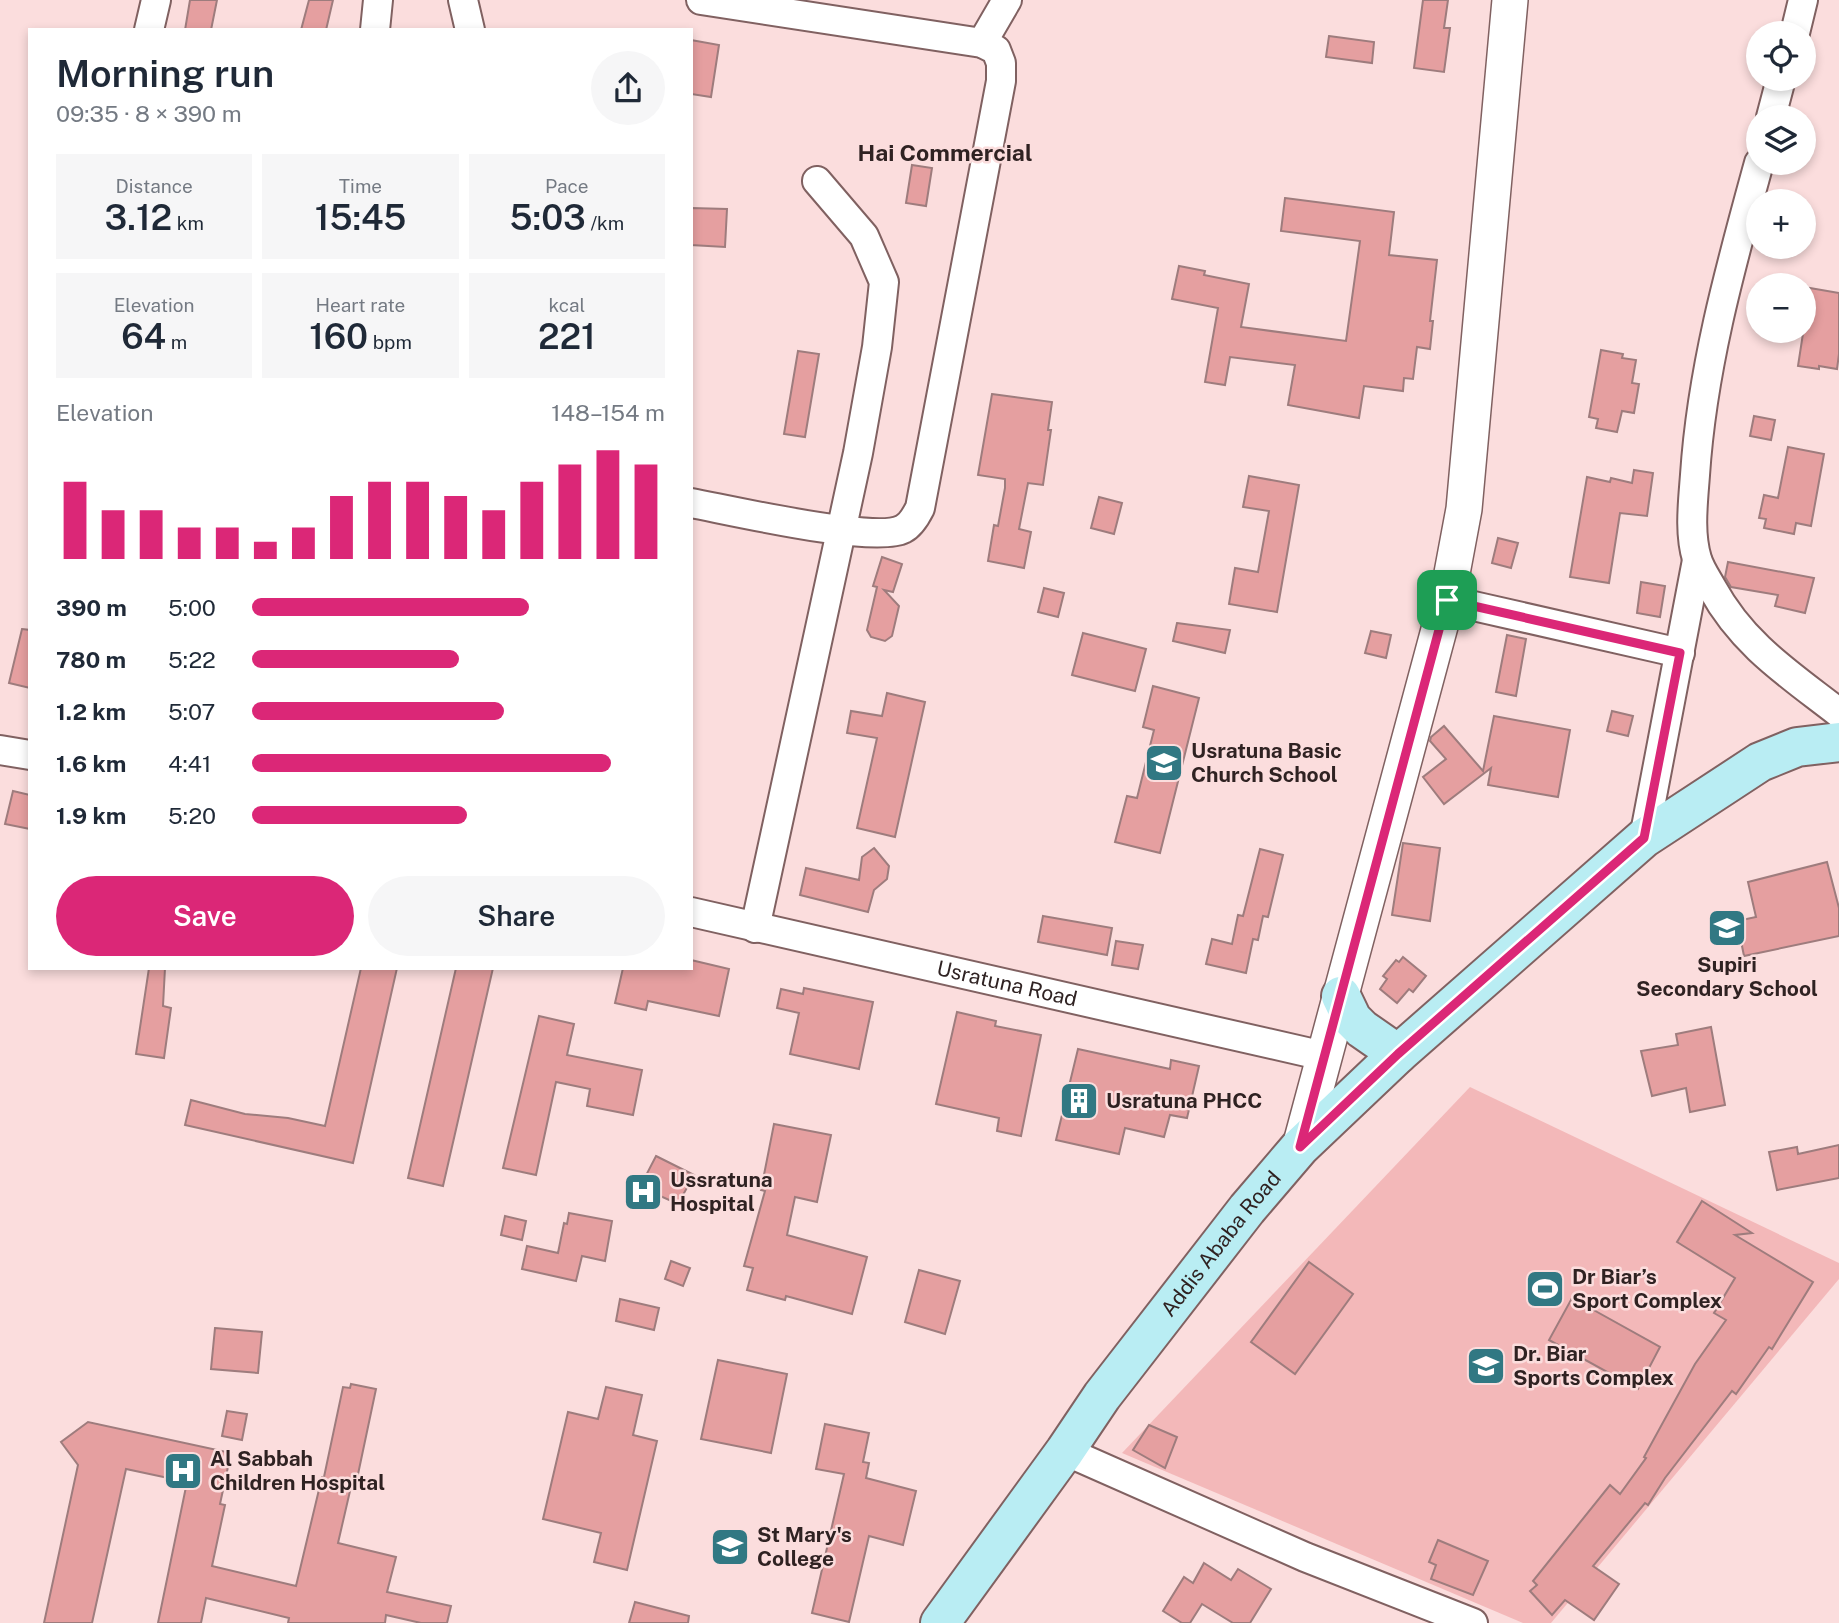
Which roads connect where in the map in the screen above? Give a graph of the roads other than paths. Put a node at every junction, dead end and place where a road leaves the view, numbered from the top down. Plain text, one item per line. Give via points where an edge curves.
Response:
1 (156, 0) edge
2 (378, 0) edge
3 (463, 0) edge
4 (701, 0) edge
5 (1007, 0) edge
6 (1510, 0) edge
7 (1803, 0) edge
8 (811, 8) edge
9 (1798, 21) edge
10 (149, 28) edge
11 (375, 28) edge
12 (470, 28) edge
13 (982, 43) junction
14 (1756, 175) edge
15 (817, 181) dead end
16 (693, 503) edge
17 (840, 531) junction
18 (1697, 560) junction
19 (1447, 600) junction
20 (1680, 653) junction
21 (1839, 713) edge
22 (1839, 742) edge
23 (0, 750) edge
24 (28, 755) edge
25 (1644, 838) junction
26 (693, 912) edge
27 (755, 928) junction
28 (1341, 996) junction
29 (1398, 1054) junction
30 (1324, 1056) junction
31 (1300, 1147) junction
32 (1065, 1451) junction
33 (940, 1623) edge
34 (1473, 1623) edge

1 - 10 street
2 - 11 street
3 - 12 street
4 - 8 street
5 - 13 street
6 - 19 street via 1464,509
7 - 9 street
8 - 13 street
13 - 17 street via 996,50 1001,81 920,508 903,530
14 - 18 street via 1707,372 1692,513
15 - 17 street via 864,236 884,282 875,360
16 - 17 street
17 - 27 street
18 - 20 street
18 - 21 street via 1746,638
19 - 20 street
19 - 28 street
20 - 25 street
22 - 25 main road, Addis Ababa Road via 1797,747 1760,762
23 - 24 street
25 - 29 main road, Addis Ababa Road
26 - 27 street, Usratuna Road
27 - 30 street, Usratuna Road
28 - 29 main road via 1352,1019
28 - 30 street
29 - 31 main road, Addis Ababa Road
30 - 31 street
31 - 32 main road, Addis Ababa Road via 1102,1396
32 - 33 main road, Addis Ababa Road
32 - 34 street via 1305,1557

